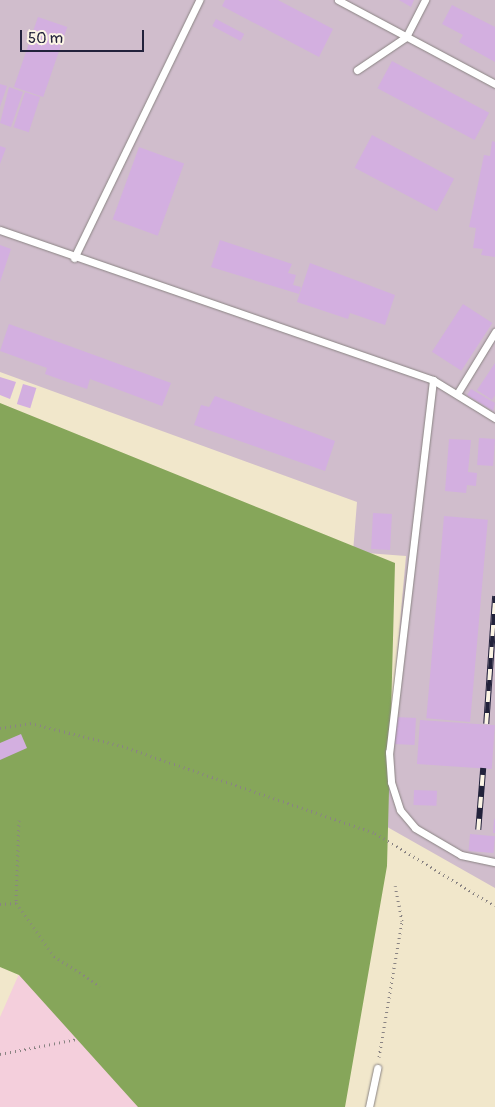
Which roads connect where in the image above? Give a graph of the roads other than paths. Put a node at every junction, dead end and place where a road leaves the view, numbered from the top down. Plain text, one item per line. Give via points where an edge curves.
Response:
1 (199, 0) edge
2 (338, 0) edge
3 (426, 0) edge
4 (406, 37) junction
5 (357, 70) dead end
6 (495, 84) edge
7 (0, 230) edge
8 (74, 258) junction
9 (495, 332) edge
10 (433, 380) junction
11 (457, 394) junction
12 (495, 418) edge
13 (495, 862) edge
14 (377, 1068) road end
15 (369, 1107) edge

1 - 8 lane
2 - 4 lane
3 - 4 lane
4 - 5 lane
4 - 6 lane
7 - 8 lane
8 - 10 lane
9 - 11 lane
10 - 11 lane
10 - 13 lane via 390,742 391,782 400,810 415,828 461,855
11 - 12 lane
14 - 15 lane

